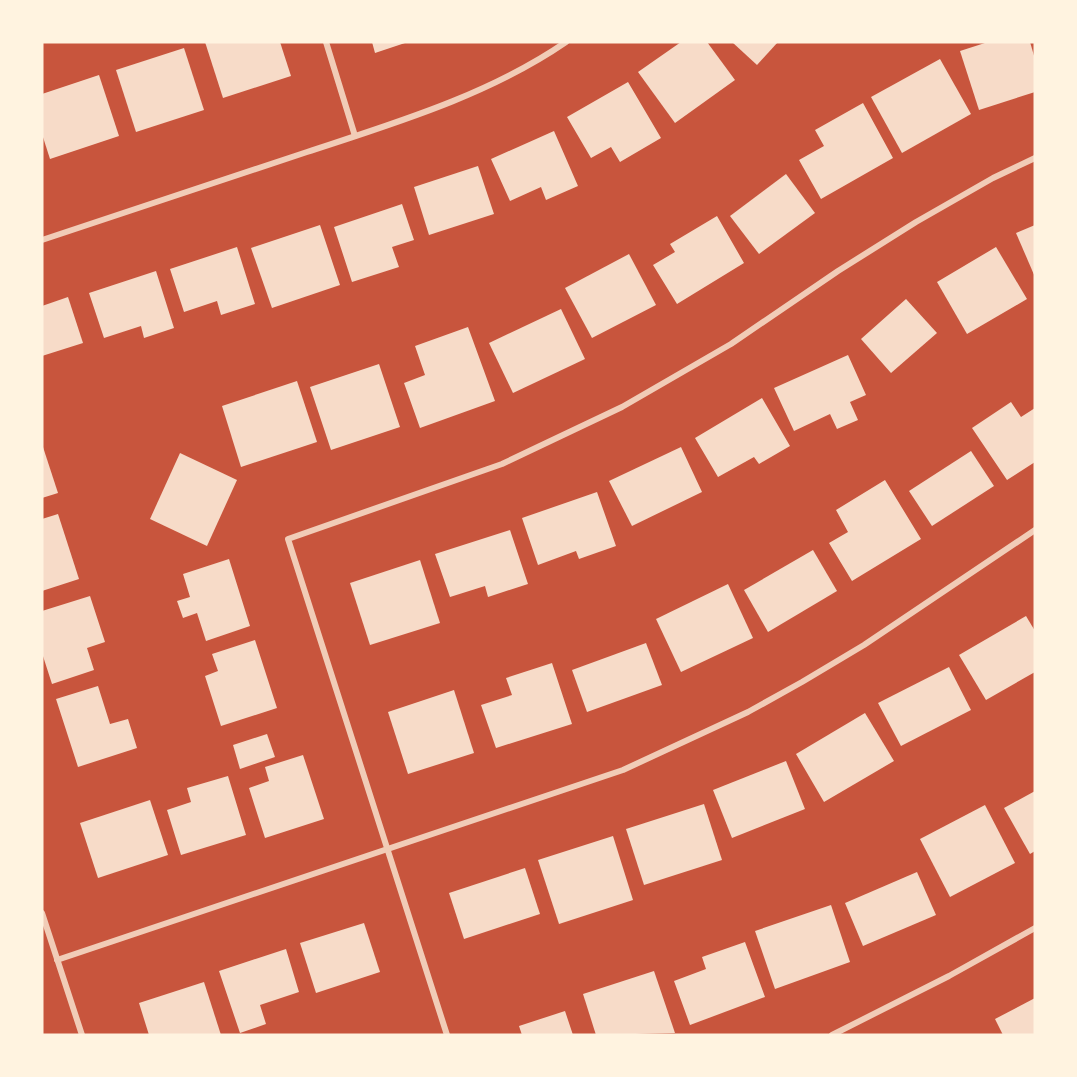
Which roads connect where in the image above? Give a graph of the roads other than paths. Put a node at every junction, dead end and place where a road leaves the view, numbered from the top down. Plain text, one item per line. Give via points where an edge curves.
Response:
1 (326, 42) edge
2 (566, 42) edge
3 (355, 136) junction
4 (1035, 158) edge
5 (42, 240) edge
6 (1035, 530) edge
7 (386, 849) junction
8 (42, 913) edge
9 (1035, 928) edge
10 (57, 960) junction
11 (82, 1035) edge
12 (447, 1035) edge
13 (832, 1035) edge

1 - 3 street
2 - 3 street via 534,64 484,89
3 - 5 street
4 - 7 street via 916,222 731,344 622,407 502,464 288,539
6 - 7 street via 864,645 748,712 623,770
7 - 10 street
7 - 12 street
8 - 10 street
9 - 13 street
10 - 11 street

